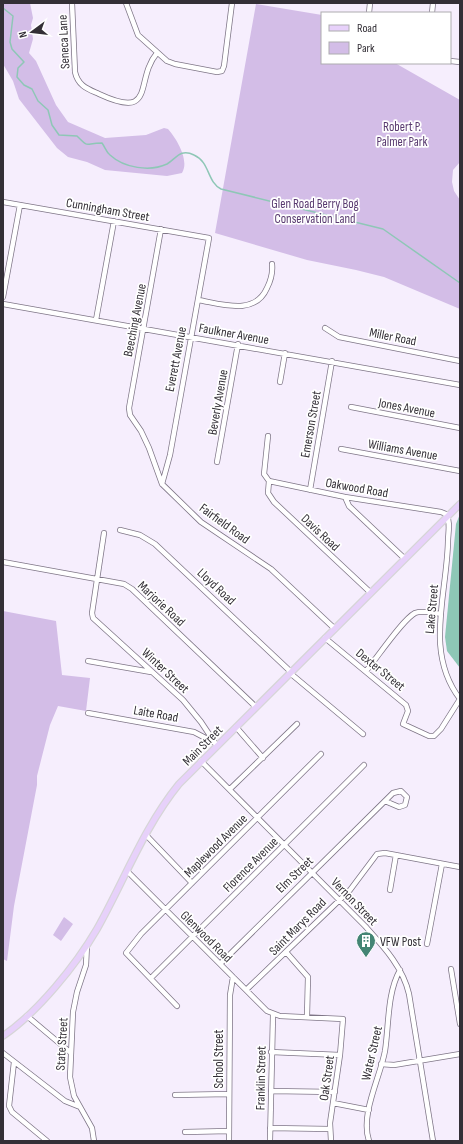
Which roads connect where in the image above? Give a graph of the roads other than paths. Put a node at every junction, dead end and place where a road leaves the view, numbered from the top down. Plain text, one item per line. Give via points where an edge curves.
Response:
1 (72, 3) edge
2 (126, 3) edge
3 (232, 3) edge
4 (157, 53) junction
5 (3, 202) edge
6 (20, 205) junction
7 (114, 221) junction
8 (161, 229) junction
9 (209, 238) joint
10 (272, 264) dead end
11 (3, 297) edge
12 (198, 300) junction
13 (3, 304) edge
14 (96, 320) junction
15 (144, 328) junction
16 (325, 328) dead end
17 (191, 336) junction
18 (238, 344) junction
19 (285, 353) junction
20 (332, 361) junction
21 (460, 361) edge
22 (280, 382) dead end
23 (460, 385) edge
24 (351, 407) dead end
25 (130, 415) joint
26 (460, 428) edge
27 (268, 436) dead end
28 (341, 449) dead end
29 (217, 462) dead end
30 (460, 471) edge
31 (269, 481) junction
32 (162, 484) junction
33 (310, 490) junction
34 (345, 497) junction
35 (460, 504) edge
36 (448, 516) junction
37 (120, 530) dead end
38 (104, 533) dead end
39 (404, 559) junction
40 (3, 562) edge
41 (96, 580) junction
42 (371, 593) junction
43 (441, 614) junction
44 (335, 629) junction
45 (325, 638) junction
46 (88, 661) dead end
47 (152, 672) junction
48 (291, 672) junction
49 (366, 672) junction
50 (460, 699) edge
51 (256, 707) junction
52 (88, 713) dead end
53 (297, 724) dead end
54 (236, 727) junction
55 (363, 734) dead end
56 (217, 746) junction
57 (321, 754) dead end
58 (263, 758) junction
59 (201, 761) junction
60 (364, 764) dead end
61 (230, 789) junction
62 (385, 801) junction
63 (258, 818) junction
64 (146, 835) junction
65 (284, 845) junction
66 (396, 855) junction
67 (442, 864) junction
68 (460, 867) edge
69 (127, 871) junction
70 (312, 873) junction
71 (192, 883) junction
72 (390, 890) dead end
73 (339, 900) junction
74 (166, 910) junction
75 (193, 937) junction
76 (86, 944) junction
77 (427, 944) dead end
78 (286, 952) junction
79 (220, 964) junction
80 (451, 969) dead end
81 (400, 970) junction
82 (233, 977) junction
83 (151, 978) junction
84 (246, 990) junction
85 (177, 1006) dead end
86 (273, 1014) junction
87 (27, 1016) junction
88 (307, 1016) junction
89 (460, 1024) edge
90 (3, 1036) edge
91 (271, 1052) junction
92 (3, 1053) edge
93 (71, 1053) junction
94 (460, 1054) edge
95 (340, 1055) junction
96 (420, 1061) junction
97 (14, 1062) junction
98 (382, 1064) junction
99 (271, 1091) junction
100 (335, 1092) junction
101 (229, 1094) junction
102 (176, 1095) dead end
103 (333, 1104) junction
104 (80, 1107) junction
105 (369, 1110) junction
106 (270, 1128) junction
107 (330, 1129) junction
108 (229, 1131) junction
109 (185, 1132) dead end
110 (47, 1141) edge
111 (94, 1141) edge
112 (229, 1141) edge
113 (270, 1141) edge
114 (331, 1141) edge
115 (369, 1141) edge
116 (433, 1141) edge

1 - 4 street, Seneca Lane via 75,72 79,82 86,88 119,104 133,102 142,92 149,64
2 - 4 street via 138,35
3 - 4 street via 222,71 174,64
5 - 6 street, Cunningham Street
6 - 7 street, Cunningham Street
6 - 11 street
7 - 8 street, Cunningham Street
7 - 14 street
8 - 9 street, Cunningham Street
8 - 15 street, Beeching Avenue
9 - 12 street, Everett Avenue
10 - 12 street via 273,272 266,290 255,304 239,306
12 - 17 street, Everett Avenue
13 - 14 street, Faulkner Avenue
14 - 15 street, Faulkner Avenue
15 - 17 street, Faulkner Avenue
15 - 25 street, Beeching Avenue via 129,408
16 - 21 street, Miller Road via 340,338
17 - 18 street, Faulkner Avenue
17 - 32 street, Everett Avenue via 170,455
18 - 19 street, Faulkner Avenue
18 - 29 street, Beverly Avenue
19 - 20 street, Faulkner Avenue
19 - 22 street
20 - 23 street, Faulkner Avenue
20 - 33 street, Emerson Street
24 - 26 street, Jones Avenue
25 - 32 street, Fairfield Road via 150,448
27 - 31 street via 264,476
28 - 30 street, Williams Avenue
31 - 33 street, Oakwood Road
31 - 42 street, Davis Road via 268,490 272,500
32 - 44 street, Fairfield Road via 201,522 271,569
33 - 34 street, Oakwood Road
34 - 36 street, Oakwood Road via 441,512
34 - 39 street via 349,506
35 - 36 main road, Main Street
36 - 39 main road, Main Street
36 - 43 street, Lake Street via 448,554
37 - 48 street, Lloyd Road via 140,535 155,544
38 - 41 street
39 - 42 main road, Main Street
40 - 41 street, Marjorie Road
41 - 47 street, Winter Street via 92,616
41 - 51 street, Marjorie Road via 119,582 132,589
42 - 44 main road, Main Street
43 - 49 street via 414,614
43 - 50 street, Lake Street via 442,661 449,682
44 - 45 main road, Main Street
45 - 48 main road, Main Street
45 - 49 street, Dexter Street
46 - 47 street
47 - 56 street, Winter Street via 188,706
48 - 51 main road, Main Street
48 - 55 street, Lloyd Road
49 - 50 street, Dexter Street via 407,705 408,711 403,724 430,736 441,730
51 - 54 main road, Main Street
52 - 56 street, Laite Road via 194,732
53 - 58 street
54 - 56 main road, Main Street
54 - 58 street
56 - 59 main road, Main Street
57 - 63 street, Maplewood Avenue
58 - 61 street
59 - 61 street, Vernon Street
59 - 64 main road, Main Street via 171,794
60 - 65 street, Florence Avenue
61 - 63 street, Vernon Street
62 - 62 street, Elm Street via 399,807 405,805 407,797 398,790
62 - 70 street, Elm Street
63 - 65 street, Vernon Street
63 - 71 street, Maplewood Avenue
64 - 69 main road, Main Street
64 - 71 street
65 - 70 street, Vernon Street
65 - 75 street, Florence Avenue
66 - 67 street
66 - 72 street
66 - 73 street, Saint Marys Road via 376,855 359,879
67 - 68 street
67 - 77 street
69 - 74 street, Glenwood Road
69 - 76 main road, Main Street
70 - 73 street, Vernon Street
70 - 79 street, Elm Street
71 - 74 street, Maplewood Avenue
73 - 78 street, Saint Marys Road
73 - 81 street, Vernon Street via 381,944
74 - 75 street, Glenwood Road
74 - 83 street, Maplewood Avenue via 137,938 126,953
75 - 79 street, Glenwood Road
75 - 83 street, Florence Avenue
76 - 87 main road, Main Street
76 - 93 street, State Street via 86,966 74,1006
78 - 84 street, Saint Marys Road
78 - 88 street via 308,976
79 - 82 street, Glenwood Road
80 - 89 street
81 - 96 street, Vernon Street via 407,988
81 - 98 street, Water Street via 394,984
82 - 84 street, Glenwood Road
82 - 101 street, School Street via 230,995
83 - 85 street
84 - 86 street, Glenwood Road
86 - 88 street
86 - 91 street, Franklin Street
87 - 90 main road, Main Street
87 - 93 street
88 - 95 street, Oak Street via 343,1018
91 - 95 street
91 - 99 street, Franklin Street
92 - 97 street
93 - 104 street, State Street via 71,1083
94 - 96 street
95 - 100 street, Oak Street
96 - 98 street
96 - 116 street, Vernon Street
97 - 104 street via 64,1101
97 - 110 street via 9,1106 12,1112
98 - 105 street, Water Street
99 - 100 street
99 - 106 street, Franklin Street
100 - 103 street, Oak Street
101 - 102 street
101 - 108 street, School Street
103 - 105 street
103 - 107 street, Oak Street
104 - 111 street, State Street via 92,1128
105 - 115 street, Water Street via 366,1130
106 - 107 street
106 - 113 street, Franklin Street
107 - 114 street, Oak Street
108 - 109 street
108 - 112 street, School Street

